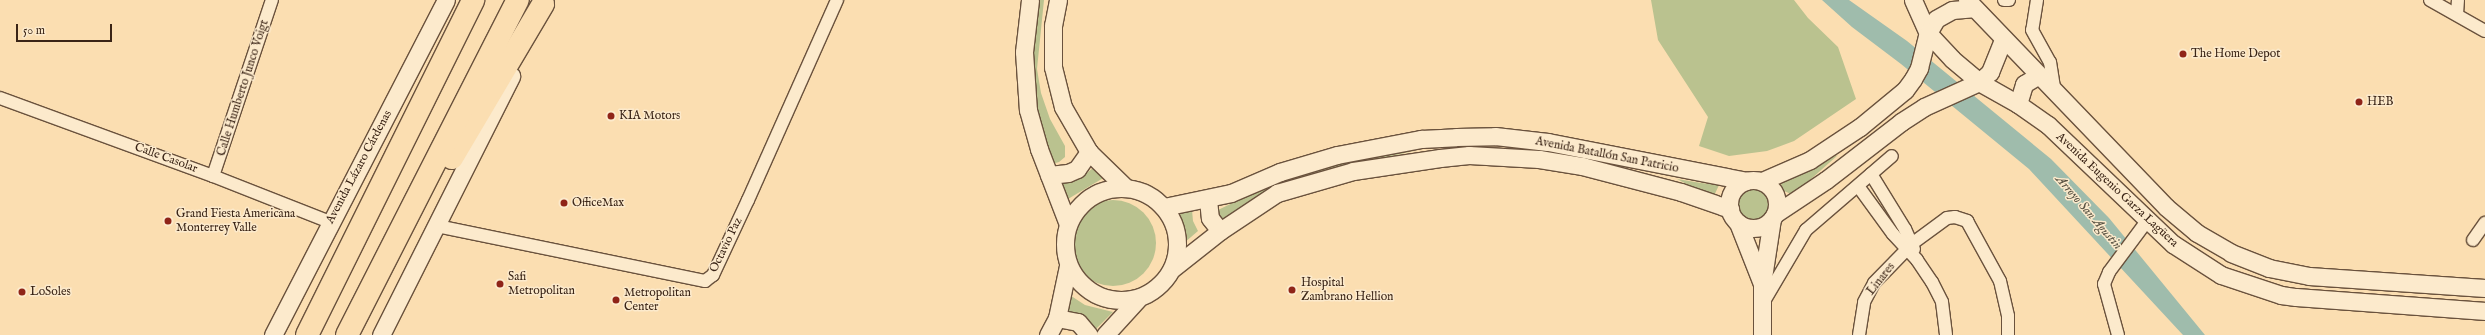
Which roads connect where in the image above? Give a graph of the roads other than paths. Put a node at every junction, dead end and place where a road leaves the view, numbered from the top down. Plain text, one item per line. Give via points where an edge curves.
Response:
1 (272, 0) edge
2 (446, 0) edge
3 (461, 0) edge
4 (473, 0) edge
5 (518, 0) edge
6 (837, 0) edge
7 (1030, 0) edge
8 (1058, 0) edge
9 (1913, 0) edge
10 (2004, 0) edge
11 (2009, 0) edge
12 (2037, 0) edge
13 (2430, 0) edge
14 (2458, 0) edge
15 (544, 2) edge
16 (1970, 4) edge
17 (2456, 14) junction
18 (2485, 31) edge
19 (1928, 33) junction
20 (2003, 40) junction
21 (2039, 75) junction
22 (1980, 82) junction
23 (2056, 95) junction
24 (426, 96) junction
25 (0, 98) edge
26 (2018, 104) junction
27 (1089, 152) junction
28 (1892, 156) dead end
29 (1871, 174) junction
30 (1049, 175) junction
31 (213, 176) junction
32 (428, 180) junction
33 (1754, 181) junction
34 (1858, 186) junction
35 (1125, 187) junction
36 (1208, 200) junction
37 (1164, 206) junction
38 (1734, 216) junction
39 (1774, 216) junction
40 (2147, 221) junction
41 (330, 222) junction
42 (1067, 222) junction
43 (2485, 223) edge
44 (437, 226) junction
45 (1220, 231) junction
46 (2473, 240) dead end
47 (1909, 246) junction
48 (1068, 266) junction
49 (1173, 268) junction
50 (1762, 284) junction
51 (2485, 288) edge
52 (1138, 299) junction
53 (1762, 304) junction
54 (2485, 311) edge
55 (1057, 318) junction
56 (273, 335) edge
57 (307, 335) edge
58 (348, 335) edge
59 (381, 335) edge
60 (1048, 335) edge
61 (1089, 335) edge
62 (1105, 335) edge
63 (1762, 335) edge
64 (1859, 335) edge
65 (1946, 335) edge
66 (2008, 335) edge
67 (2118, 335) edge

1 - 31 street, Calle Humberto Junco Voigt
2 - 41 street, Avenida Lázaro Cárdenas
3 - 24 highway via 432,73
4 - 24 highway
5 - 32 highway
6 - 44 street, Octavio Paz via 713,275 705,282
7 - 30 street via 1025,31 1024,76 1032,128
8 - 27 street via 1052,46 1056,88 1070,121
9 - 19 street, Avenida Eugenio Garza Lagüera
10 - 11 street
12 - 23 street via 2032,30 2050,62
13 - 17 street
14 - 17 street
15 - 32 highway via 461,146 450,161
15 - 44 street via 526,45
16 - 19 street via 1943,13
16 - 20 street, Avenida Eugenio Garza Lagüera
17 - 18 street
19 - 22 street, Avenida Eugenio Garza Lagüera via 1952,59
19 - 33 street via 1917,74 1891,102 1825,152
20 - 21 street, Avenida Eugenio Garza Lagüera
20 - 22 street via 1990,72
21 - 23 street, Avenida Eugenio Garza Lagüera
21 - 26 street via 2024,84
22 - 26 street, Avenida Eugenio Garza Lagüera
22 - 39 street via 1924,107
23 - 51 street, Avenida Eugenio Garza Lagüera via 2145,187 2188,227 2243,258 2269,268 2309,276
24 - 57 highway
25 - 31 street, Calle Casolar
26 - 40 street, Avenida Eugenio Garza Lagüera via 2071,145
27 - 30 street via 1077,168 1068,173
27 - 35 street
28 - 29 street
29 - 34 street
29 - 47 street
30 - 42 street
31 - 41 street, Calle Casolar
32 - 58 highway
33 - 36 street, Avenida Batallón San Patricio via 1548,142 1494,136 1464,137 1421,139 1337,155 1301,164
33 - 38 street via 1736,187 1730,197
33 - 39 street via 1775,194 1777,202
34 - 47 street
34 - 53 street via 1806,230
35 - 37 street via 1153,198
35 - 42 street via 1098,192 1088,198 1077,206
36 - 37 street, Avenida Batallón San Patricio
36 - 45 street via 1210,218
37 - 49 street via 1171,215 1177,236
38 - 39 street via 1757,228
38 - 45 street, Avenida Batallón San Patricio via 1681,192 1582,166 1539,159 1469,155 1404,162 1299,185 1277,193
38 - 50 street
39 - 50 street
40 - 54 street, Avenida Eugenio Garza Lagüera via 2173,244 2221,275 2281,295
40 - 67 street via 2109,272 2104,284 2104,292
41 - 56 street, Avenida Lázaro Cárdenas
42 - 48 street via 1063,244
43 - 46 street
44 - 59 street
45 - 49 street, Avenida Batallón San Patricio
47 - 64 street, Linares via 1868,292 1860,315
47 - 65 street via 1942,302
47 - 66 street, Linares via 1947,218 1960,217 1967,221 2000,281 2007,310
48 - 52 street via 1078,280 1101,296 1120,300
48 - 55 street
49 - 52 street via 1152,291
50 - 53 street
52 - 62 street
53 - 63 street
55 - 60 street
55 - 61 street via 1078,322

